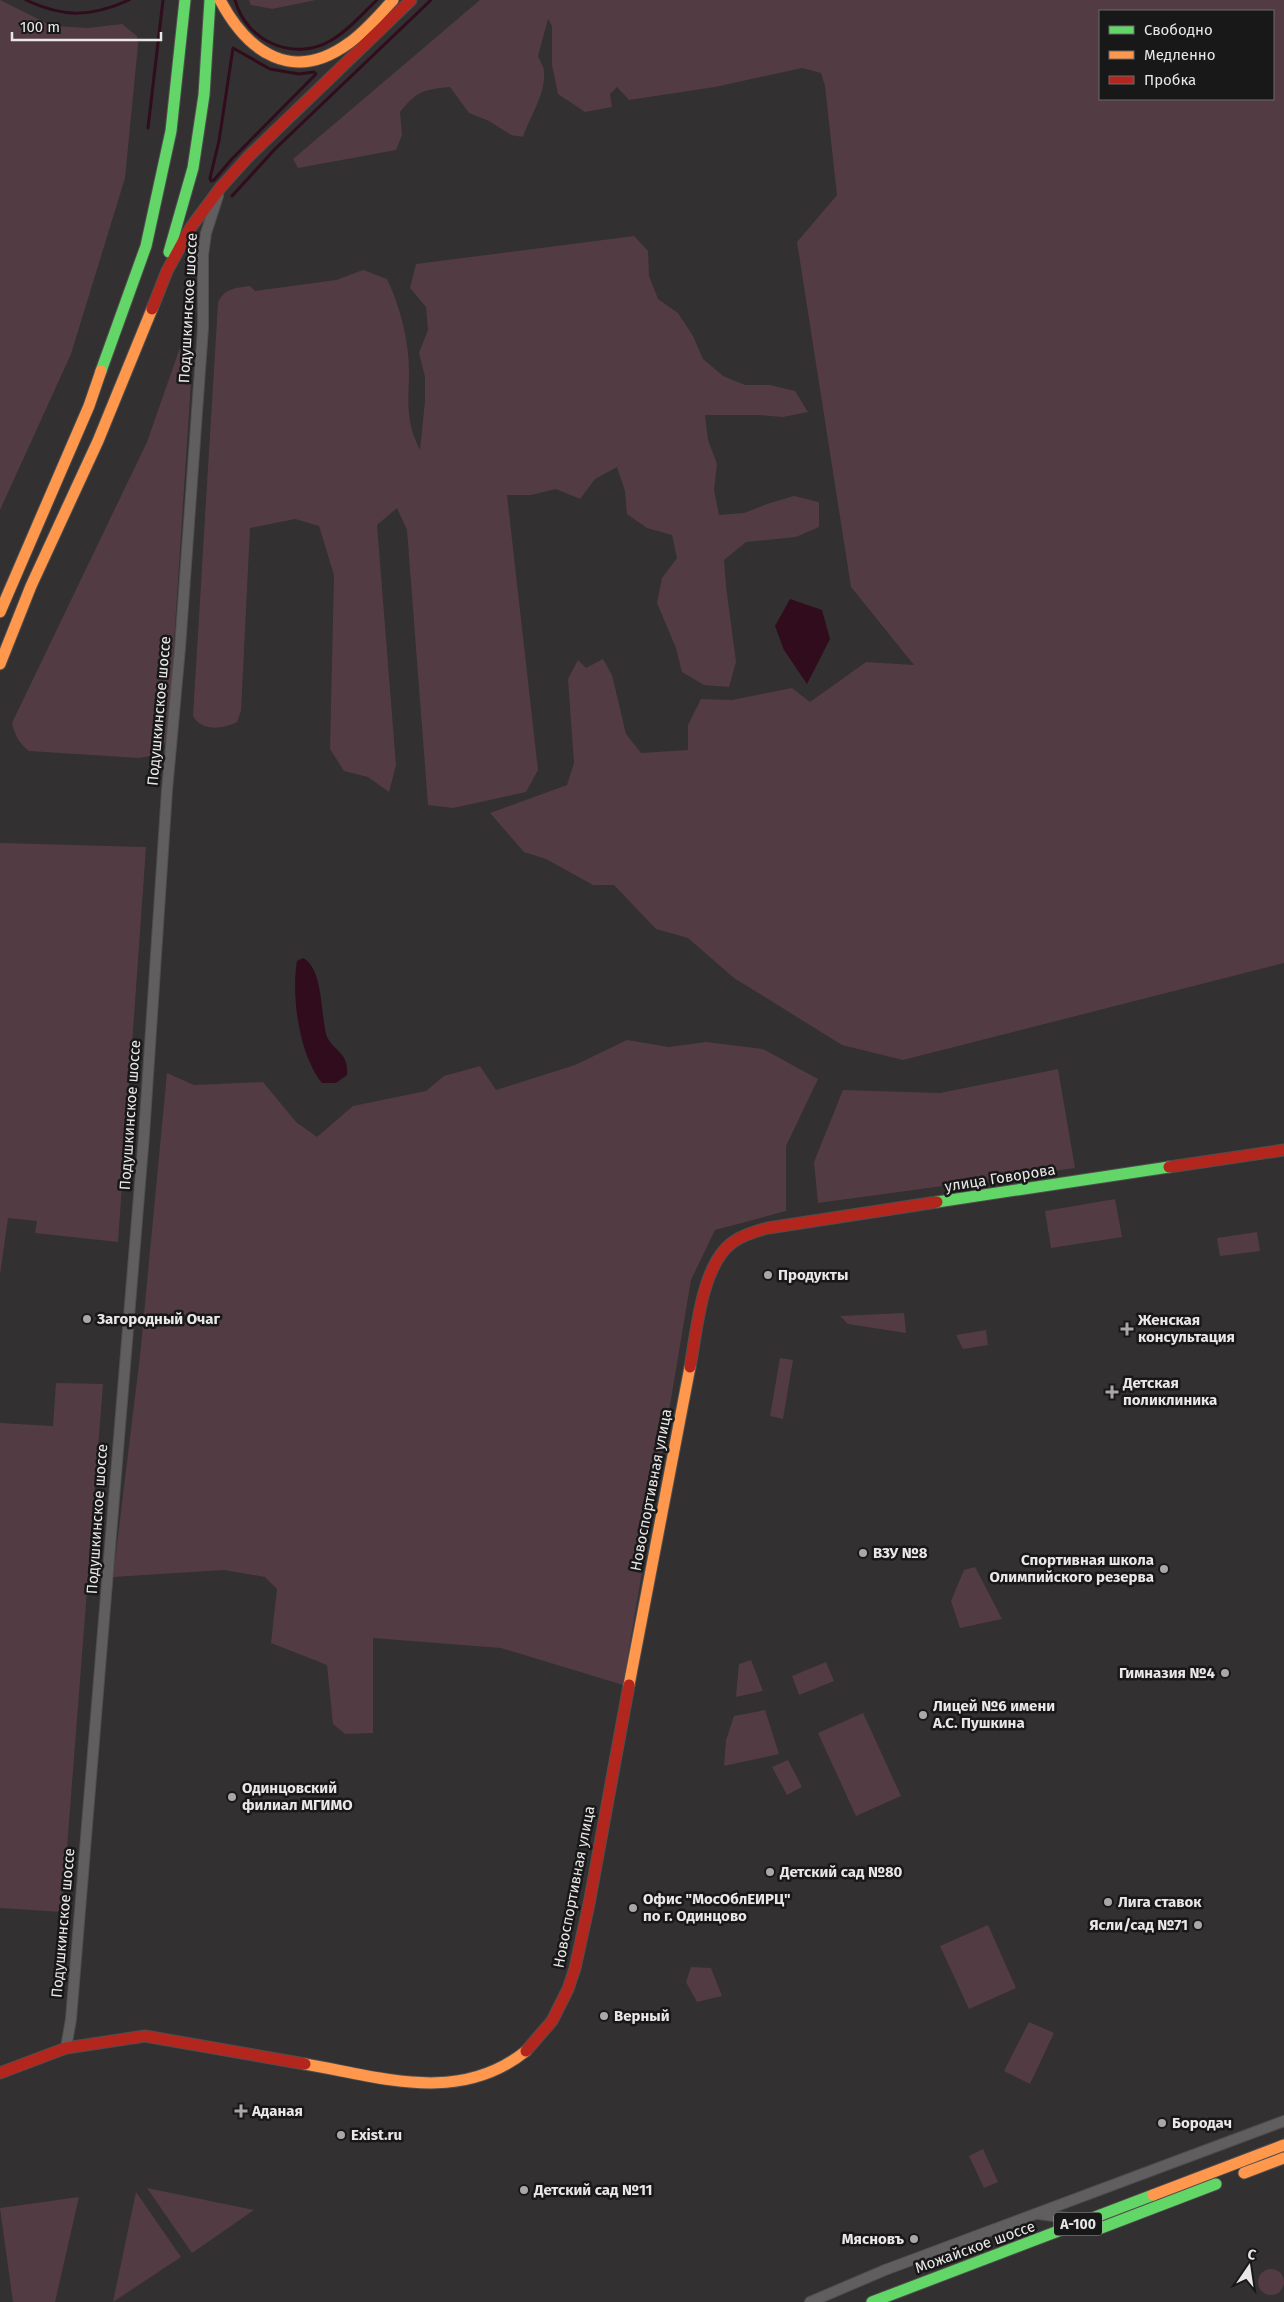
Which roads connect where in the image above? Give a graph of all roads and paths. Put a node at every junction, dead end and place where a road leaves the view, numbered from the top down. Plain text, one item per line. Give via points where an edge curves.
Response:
1 (185, 0) edge
2 (210, 0) edge
3 (220, 0) edge
4 (393, 0) edge
5 (411, 0) edge
6 (221, 187) junction
7 (157, 295) junction
8 (0, 612) edge
9 (0, 664) edge
10 (1284, 1150) edge
11 (726, 1247) joint
12 (66, 2048) junction
13 (0, 2073) edge
14 (1284, 2122) edge
15 (1284, 2145) edge
16 (1284, 2158) edge
17 (1036, 2214) junction
18 (1087, 2229) junction
19 (810, 2302) edge
20 (872, 2302) edge
21 (903, 2302) edge

1 - 8 main road via 171,131 146,246 89,406
2 - 7 main road, Подушкинское шоссе via 204,95 193,168
3 - 4 main road via 234,28 246,41 274,58 299,62 322,58 345,46
5 - 6 main road via 265,139
6 - 7 main road via 185,238
6 - 12 street, Подушкинское шоссе via 206,233 204,255 202,337 139,1192
7 - 9 main road via 98,441 31,586
10 - 11 main road, улица Говорова via 768,1228 749,1232
11 - 12 main road, Новоспортивная улица via 712,1268 704,1297 575,1964 558,2011 535,2043 509,2063 483,2076 440,2084 398,2080 146,2036
12 - 13 main road, Новоспортивная улица
14 - 17 street
15 - 18 main road, Можайское шоссе / А-100
16 - 18 main road, Можайское шоссе / А-100
17 - 18 street
17 - 19 street via 885,2270
18 - 20 main road, Можайское шоссе / А-100
18 - 21 main road, Можайское шоссе / А-100

